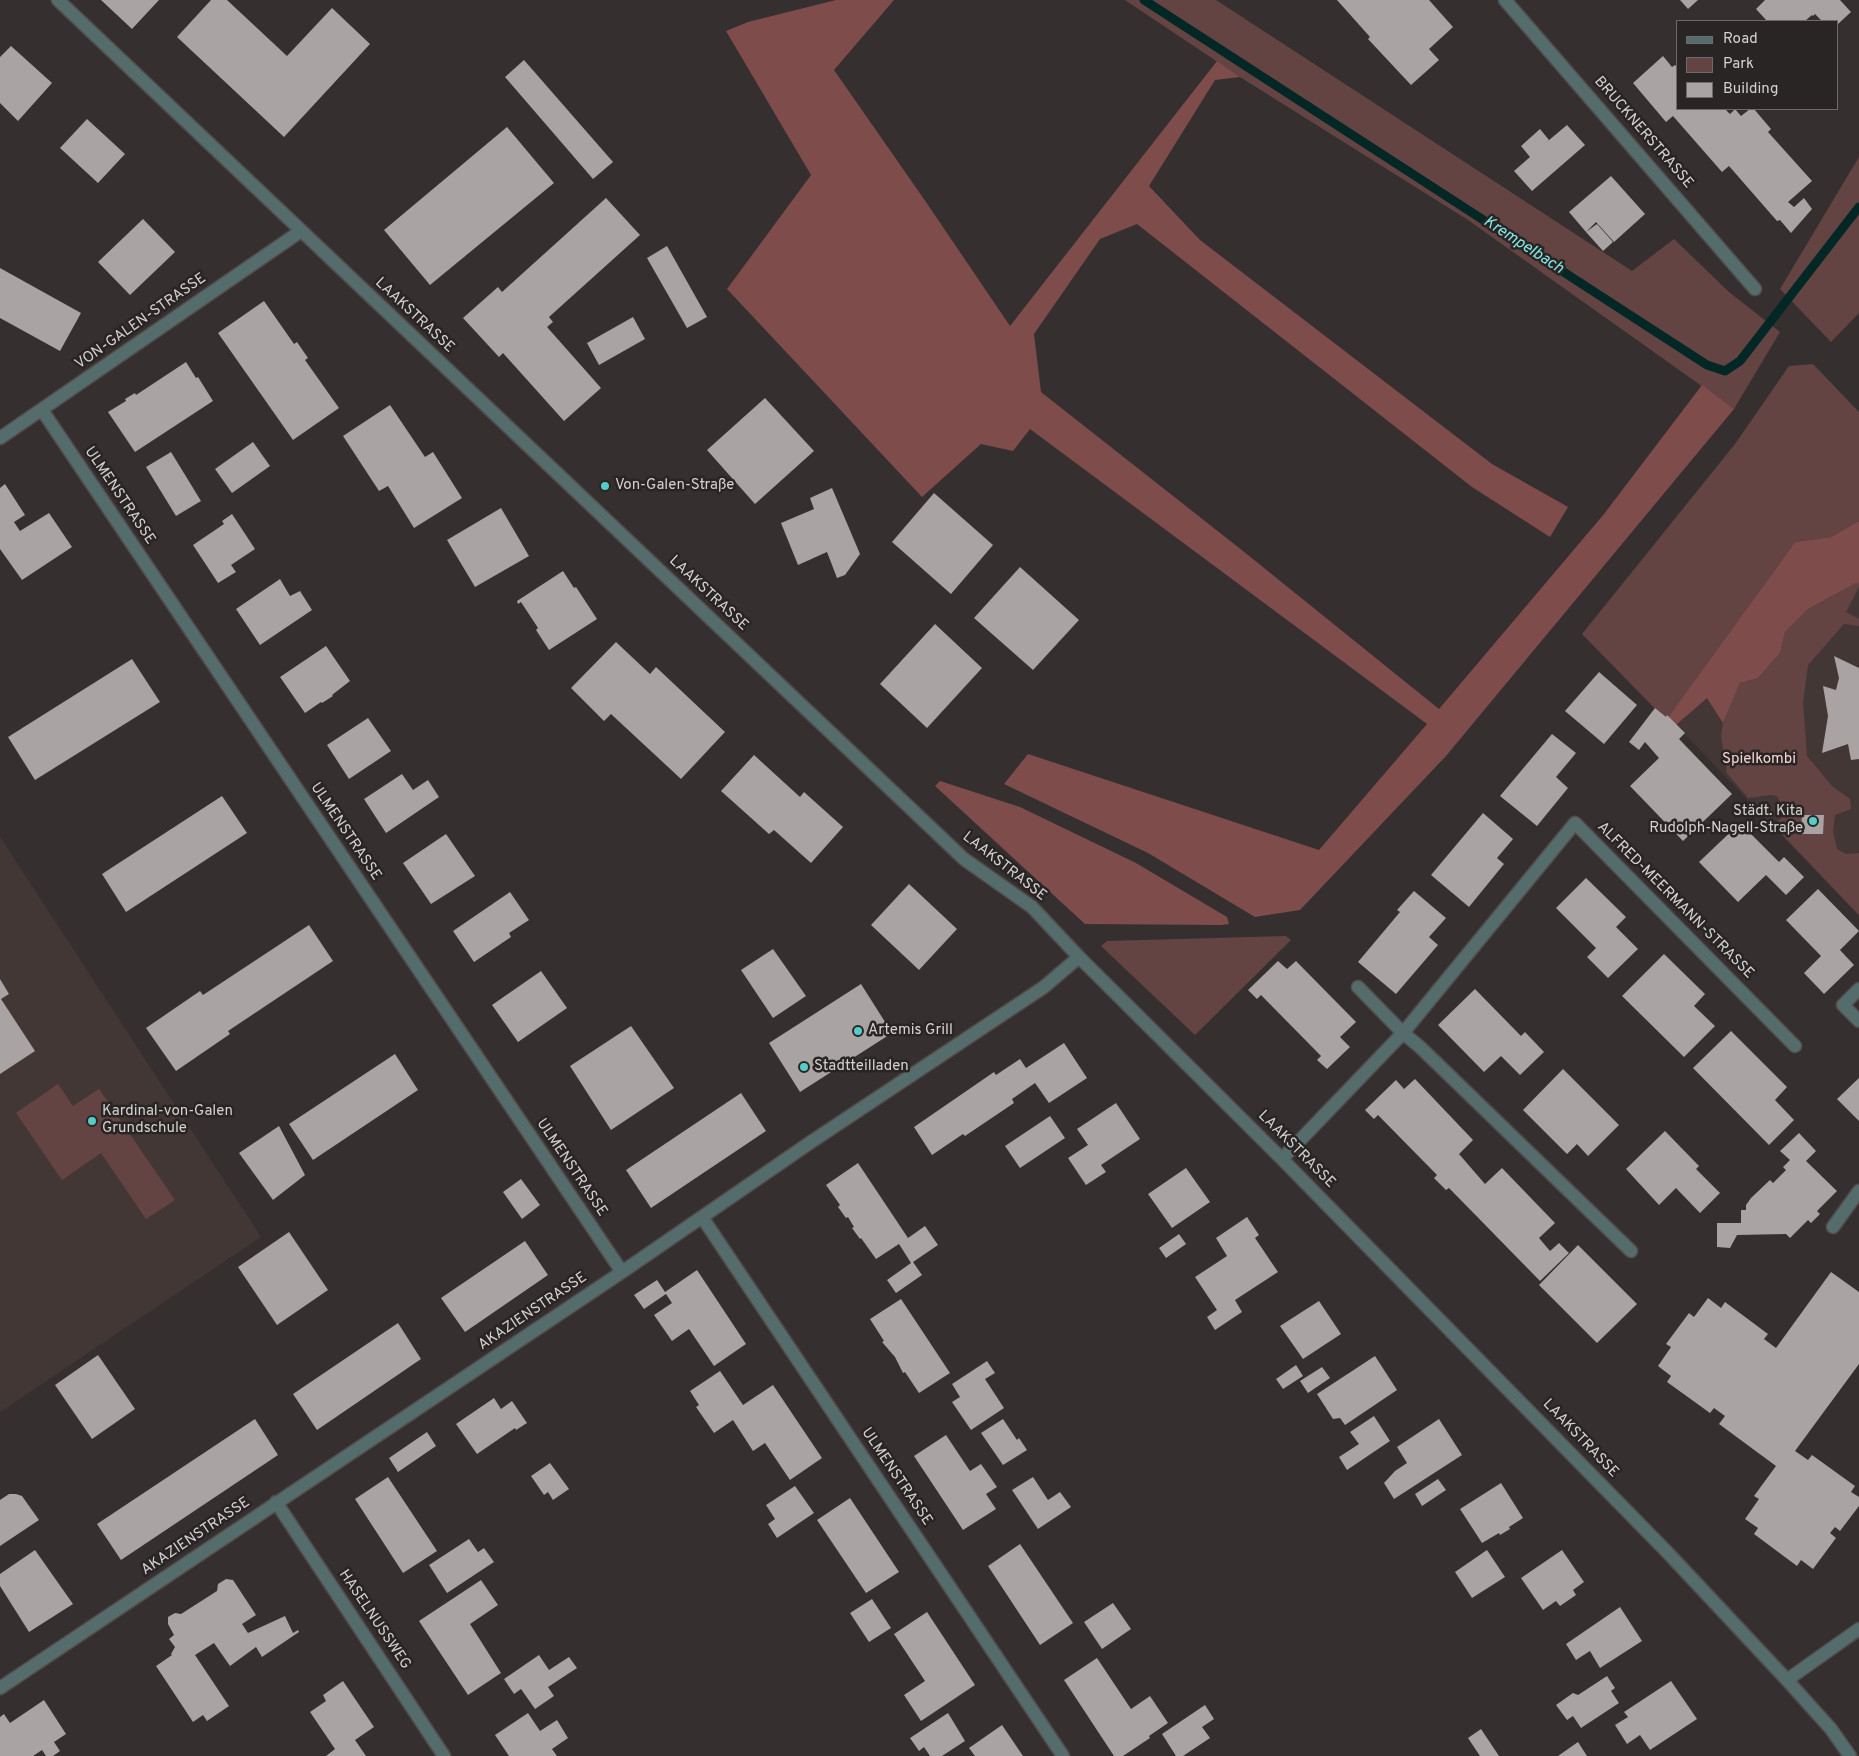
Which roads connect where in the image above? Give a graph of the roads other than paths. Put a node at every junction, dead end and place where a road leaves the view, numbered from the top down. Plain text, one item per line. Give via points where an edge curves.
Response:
1 (58, 0) edge
2 (1505, 0) edge
3 (301, 231) junction
4 (1755, 289) dead end
5 (42, 410) junction
6 (0, 438) edge
7 (1078, 957) junction
8 (1358, 987) dead end
9 (1859, 989) edge
10 (1859, 1021) edge
11 (1403, 1033) junction
12 (1795, 1046) dead end
13 (1282, 1159) junction
14 (1859, 1191) edge
15 (702, 1217) junction
16 (1833, 1227) dead end
17 (1631, 1251) dead end
18 (622, 1272) junction
19 (276, 1502) junction
20 (1859, 1629) edge
21 (1787, 1680) junction
22 (0, 1688) edge
23 (444, 1756) edge
24 (1062, 1756) edge
25 (1850, 1756) edge

1 - 3 street, LAAKSTRASSE
2 - 4 street, BRUCKNERSTRASSE
3 - 5 street, VON-GALEN-STRASSE
3 - 7 street, LAAKSTRASSE via 964,859 1032,907
5 - 6 street, VON-GALEN-STRASSE
5 - 18 street, ULMENSTRASSE
7 - 13 street, LAAKSTRASSE
7 - 15 street, AKAZIENSTRASSE via 1044,987
8 - 11 street
9 - 10 street via 1843,1005
11 - 12 street, ALFRED-MEERMANN-STRASSE via 1575,823
11 - 13 street, ALFRED-MEERMANN-STRASSE
11 - 17 street
13 - 21 street, LAAKSTRASSE via 1568,1450
14 - 16 street
15 - 18 street, AKAZIENSTRASSE
15 - 24 street, ULMENSTRASSE
18 - 19 street, AKAZIENSTRASSE
19 - 22 street, AKAZIENSTRASSE
19 - 23 street, HASELNUSSWEG
20 - 21 street
21 - 25 street, LAAKSTRASSE via 1831,1729

